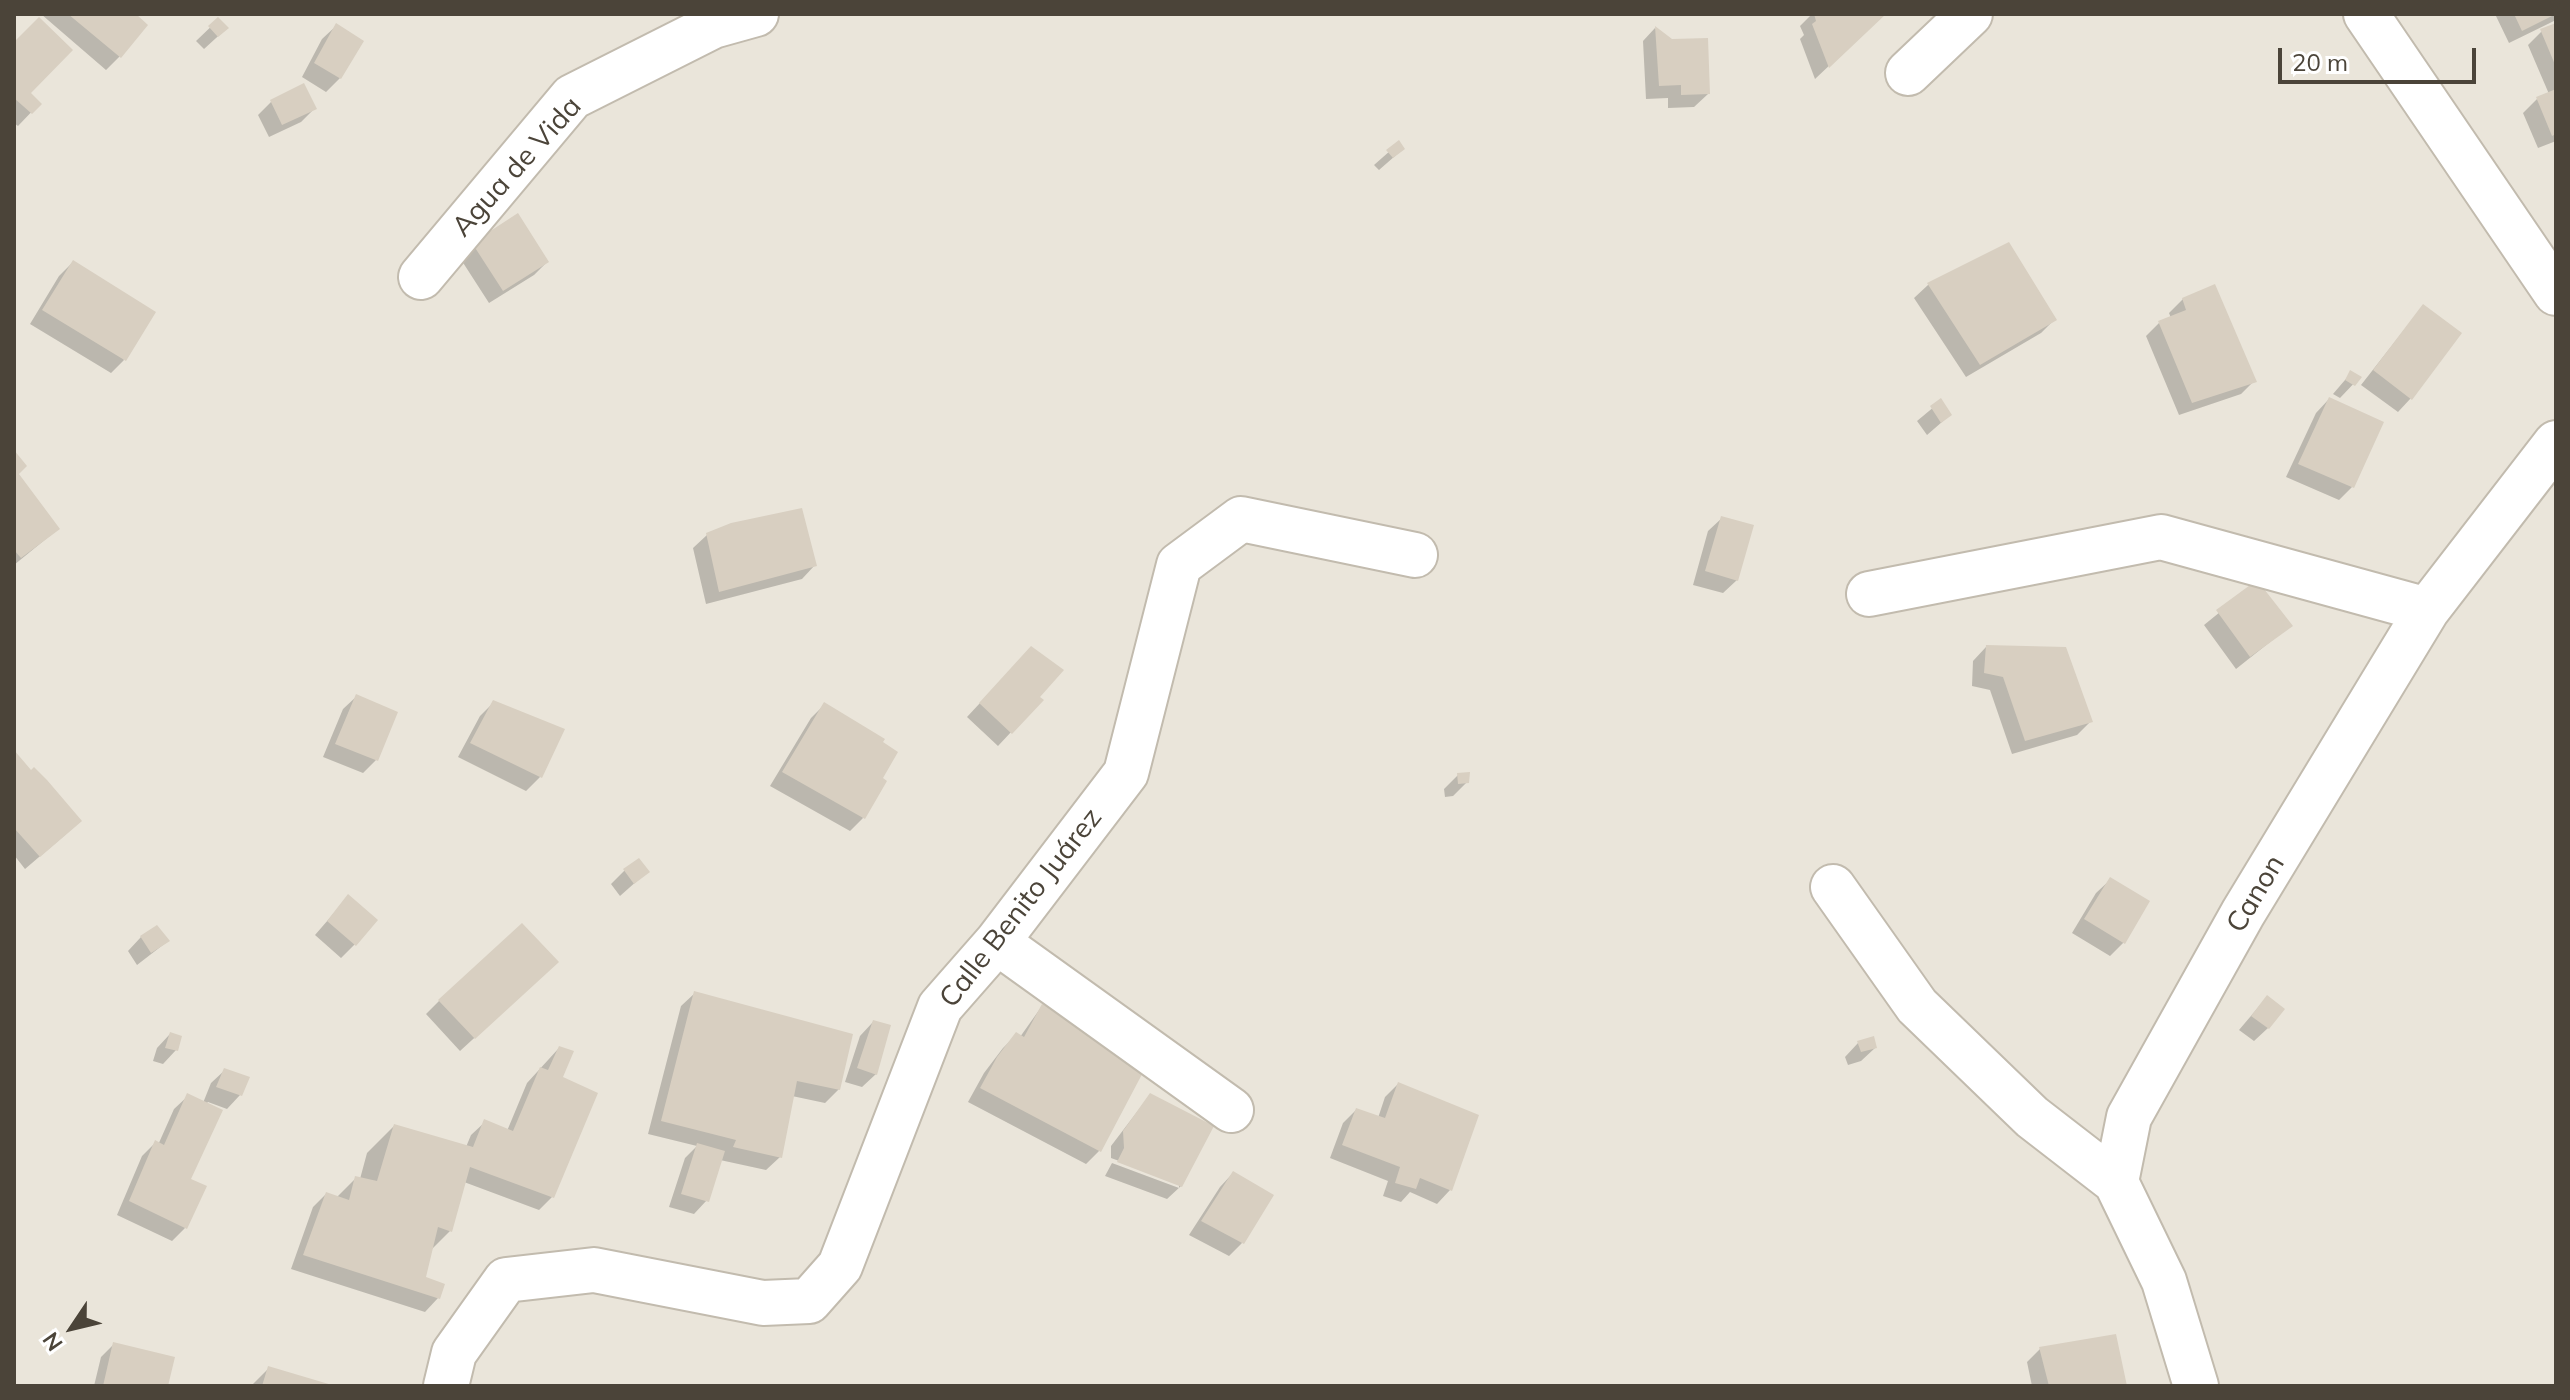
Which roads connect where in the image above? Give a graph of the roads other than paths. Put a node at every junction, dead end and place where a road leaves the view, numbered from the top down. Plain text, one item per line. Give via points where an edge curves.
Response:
1 (756, 14) edge
2 (1970, 14) edge
3 (2366, 14) edge
4 (1908, 73) dead end
5 (421, 277) dead end
6 (2556, 293) edge
7 (2556, 443) edge
8 (1415, 555) dead end
9 (1869, 594) dead end
10 (2427, 610) junction
11 (1833, 887) dead end
12 (997, 942) junction
13 (1231, 1110) dead end
14 (2116, 1182) junction
15 (446, 1386) edge
16 (2196, 1386) edge

1 - 5 street, Agua de Vida via 713,26 572,97
2 - 4 street
3 - 6 street
7 - 10 street, Canon
8 - 12 street, Calle Benito Juárez via 1241,519 1179,565 1126,773
9 - 10 street via 2161,537
10 - 14 street, Canon via 2243,913 2129,1117
11 - 14 street via 1917,1006 2032,1117
12 - 13 street
12 - 15 street, Calle Benito Juárez via 940,1007 840,1266 809,1301 763,1303 594,1270 506,1280 454,1353
14 - 16 street via 2164,1281

